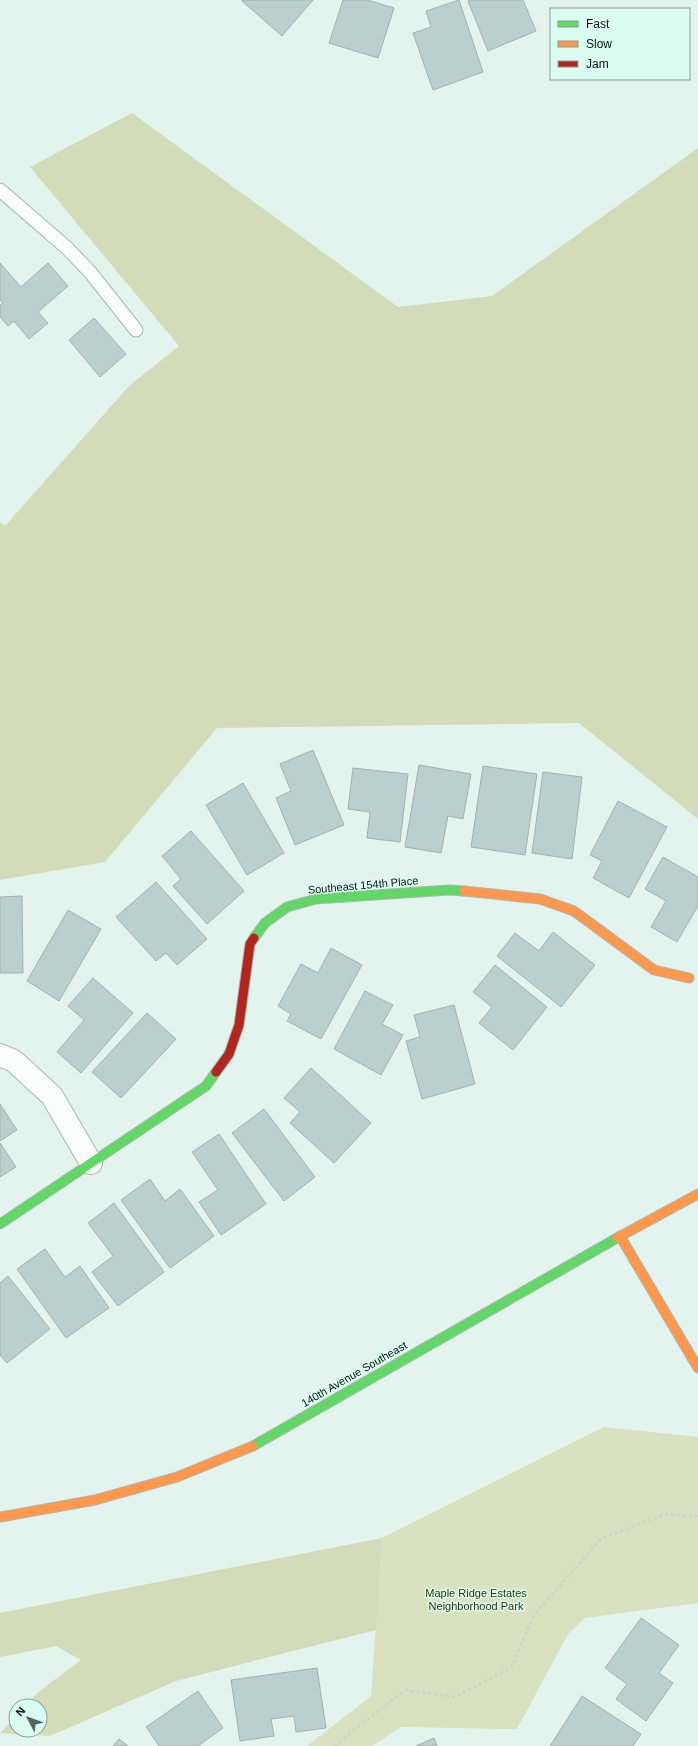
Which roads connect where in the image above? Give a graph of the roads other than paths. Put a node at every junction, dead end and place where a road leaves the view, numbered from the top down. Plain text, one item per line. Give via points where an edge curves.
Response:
1 (0, 190) edge
2 (136, 330) dead end
3 (689, 978) dead end
4 (0, 1055) edge
5 (91, 1163) junction
6 (698, 1194) edge
7 (0, 1224) edge
8 (620, 1236) junction
9 (698, 1368) edge
10 (0, 1517) edge

1 - 2 lane via 67,248 90,272
3 - 5 street, Southeast 154th Place via 654,970 574,910 540,899 449,890 316,899 288,907 265,923 250,944 239,1025 228,1054 206,1086
4 - 5 street via 14,1061 52,1096
5 - 7 street, Southeast 154th Place
6 - 8 street, 140th Avenue Southeast
8 - 9 street
8 - 10 street, 140th Avenue Southeast via 243,1451 177,1477 95,1500

